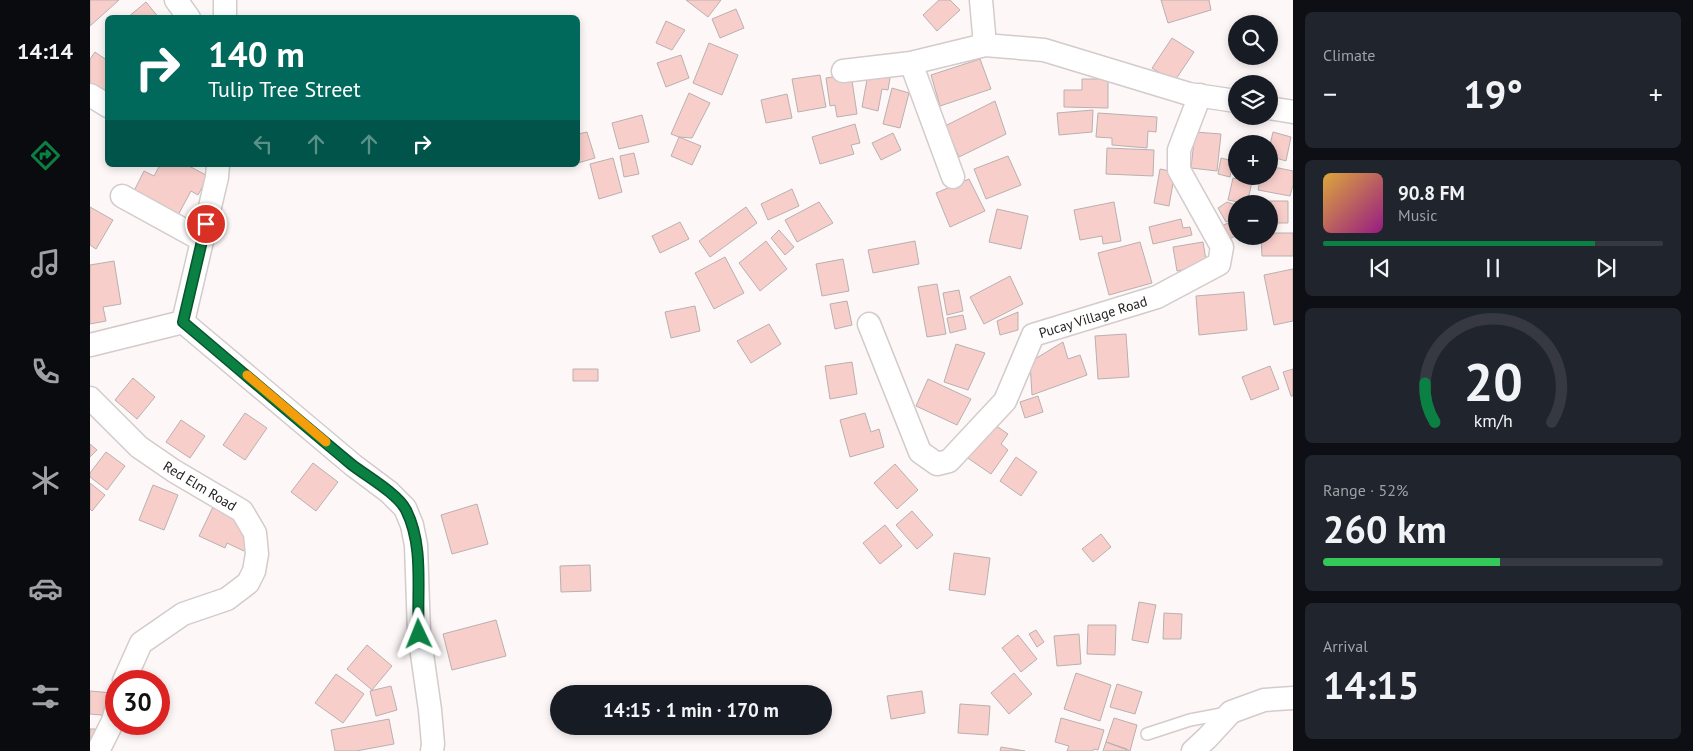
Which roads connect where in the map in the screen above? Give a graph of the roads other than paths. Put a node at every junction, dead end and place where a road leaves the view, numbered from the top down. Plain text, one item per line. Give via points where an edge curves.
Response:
1 (176, 0) edge
2 (225, 0) edge
3 (981, 0) edge
4 (187, 15) edge
5 (225, 15) edge
6 (985, 45) junction
7 (911, 63) junction
8 (843, 71) dead end
9 (90, 95) edge
10 (1200, 95) junction
11 (1228, 100) edge
12 (105, 104) edge
13 (1278, 110) edge
14 (1293, 112) edge
15 (211, 169) edge
16 (953, 177) dead end
17 (122, 196) dead end
18 (202, 240) junction
19 (183, 322) junction
20 (869, 324) dead end
21 (90, 345) edge
22 (90, 398) edge
23 (129, 670) edge
24 (1293, 698) edge
25 (1231, 712) junction
26 (1147, 734) dead end
27 (106, 735) edge
28 (98, 751) edge
29 (432, 751) edge
30 (1193, 751) edge

1 - 4 street
2 - 5 street
3 - 6 street
6 - 7 street
6 - 10 street via 1044,50
7 - 8 street
7 - 16 street
9 - 12 street
10 - 11 street
10 - 20 street, Pucay Village Road via 1179,150 1179,170 1222,247 1219,264 1157,297 1033,335 1005,401 949,461 937,464 920,452
13 - 14 street
15 - 18 street
17 - 18 street
18 - 19 street
19 - 21 street
19 - 29 street via 405,508 416,545 418,629 430,710
22 - 23 street, Red Elm Road via 139,447 242,511 255,533 257,554 248,583 227,599 183,614 141,643
24 - 25 street via 1264,700
25 - 26 lane via 1190,720
25 - 30 street
27 - 28 street

